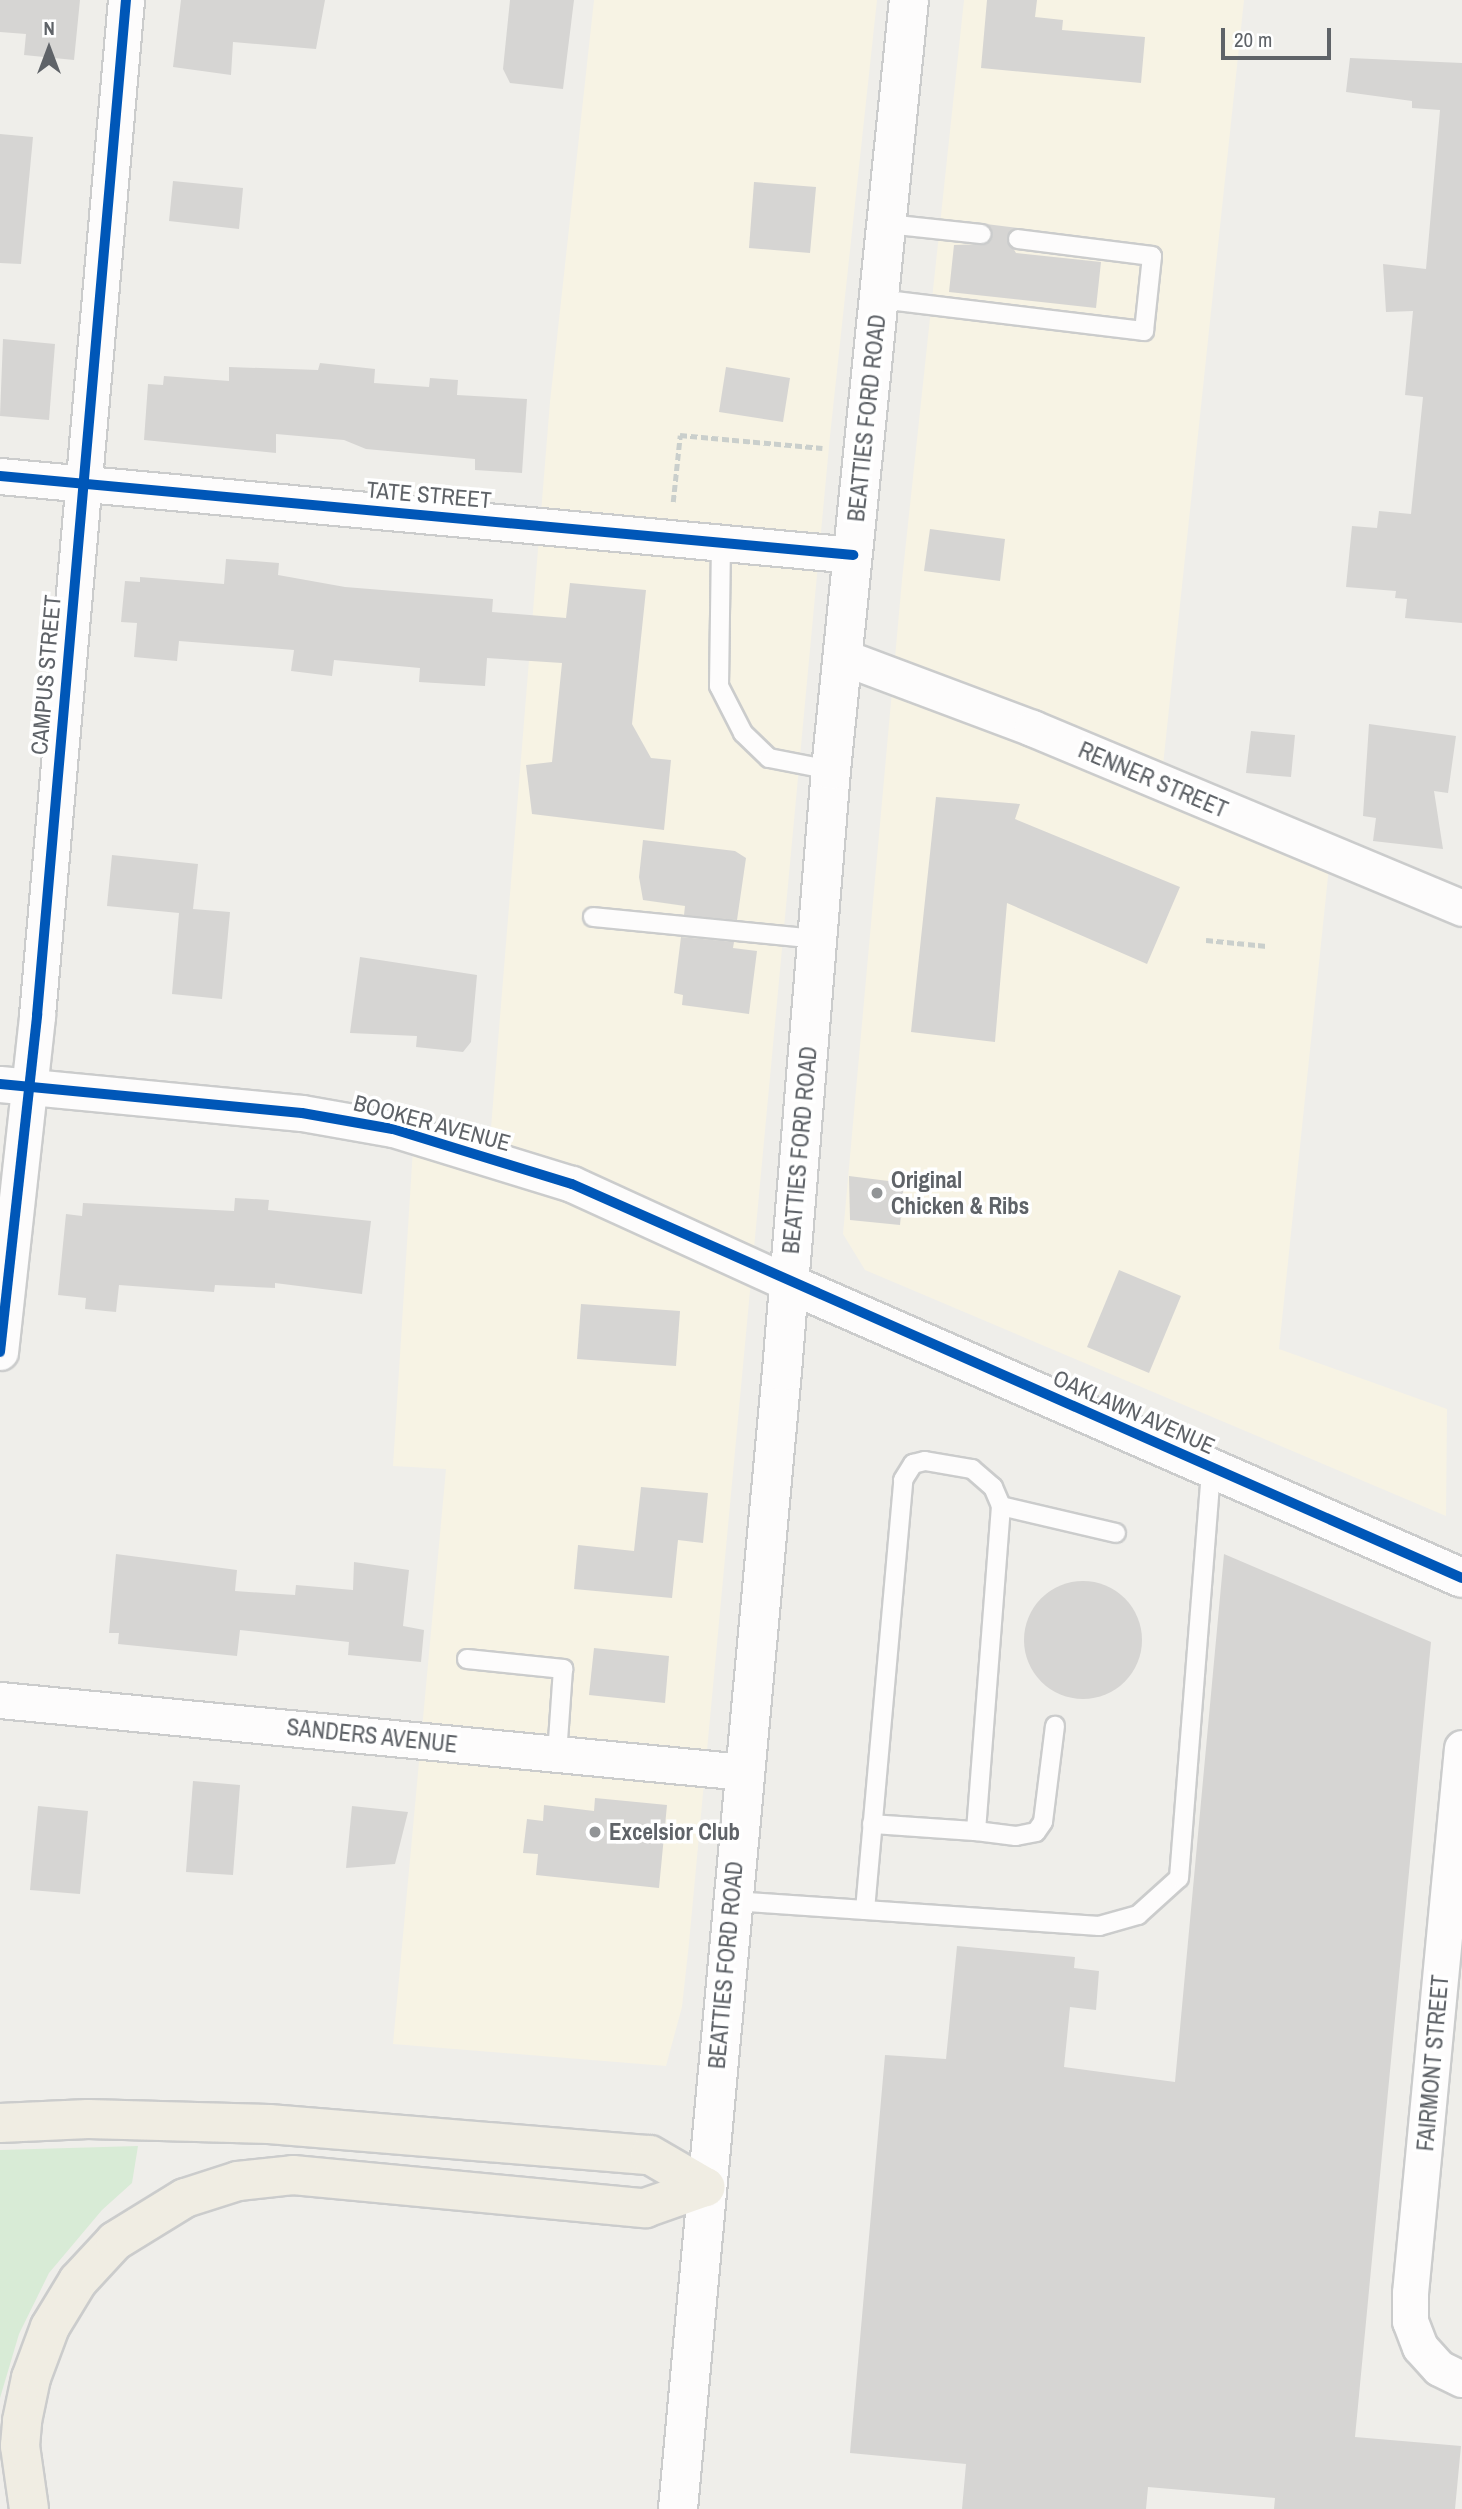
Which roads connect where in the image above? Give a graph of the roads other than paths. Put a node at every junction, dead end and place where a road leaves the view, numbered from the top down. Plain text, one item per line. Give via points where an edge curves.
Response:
1 (126, 0) edge
2 (909, 0) edge
3 (887, 224) junction
4 (981, 234) dead end
5 (1017, 239) dead end
6 (879, 299) junction
7 (0, 476) edge
8 (83, 484) junction
9 (721, 543) junction
10 (853, 555) junction
11 (843, 657) junction
12 (831, 770) junction
13 (1462, 908) edge
14 (593, 917) dead end
15 (817, 939) junction
16 (14, 1085) edge
17 (790, 1284) junction
18 (0, 1352) edge
19 (1211, 1468) junction
20 (1001, 1506) junction
21 (1116, 1533) dead end
22 (1462, 1578) edge
23 (467, 1659) dead end
24 (0, 1700) edge
25 (1055, 1726) dead end
26 (1462, 1748) edge
27 (557, 1754) junction
28 (744, 1772) junction
29 (873, 1824) junction
30 (976, 1831) junction
31 (733, 1901) junction
32 (865, 1910) junction
33 (0, 2123) edge
34 (705, 2187) junction
35 (1462, 2379) edge
36 (29, 2509) edge
37 (678, 2509) edge

1 - 8 street, CAMPUS STREET
2 - 3 main road, BEATTIES FORD ROAD
3 - 4 lane
3 - 6 main road, BEATTIES FORD ROAD
5 - 6 lane via 1152,256 1144,331
6 - 10 main road, BEATTIES FORD ROAD
7 - 8 street, TATE STREET
8 - 9 street, TATE STREET
8 - 16 street, CAMPUS STREET
9 - 10 street, TATE STREET
9 - 12 lane via 719,686 743,733 769,758
10 - 11 main road, BEATTIES FORD ROAD
11 - 12 main road, BEATTIES FORD ROAD
11 - 13 street, RENNER STREET via 1032,728
12 - 15 main road, BEATTIES FORD ROAD
14 - 15 lane
15 - 17 main road, BEATTIES FORD ROAD
16 - 17 street, BOOKER AVENUE via 302,1113 393,1129 572,1184
16 - 18 street, CAMPUS STREET
17 - 19 main road, OAKLAWN AVENUE
17 - 28 main road, BEATTIES FORD ROAD
19 - 22 main road, OAKLAWN AVENUE
19 - 32 lane via 1179,1878 1138,1915 1099,1927
20 - 21 lane
20 - 29 lane via 993,1487 972,1469 925,1461 906,1472
20 - 30 lane
23 - 27 lane via 563,1669
24 - 27 street, SANDERS AVENUE
25 - 30 lane via 1043,1822 1036,1832 1016,1836
26 - 35 street, FAIRMONT STREET via 1410,2293 1413,2335 1439,2368
27 - 28 street, SANDERS AVENUE
28 - 31 main road, BEATTIES FORD ROAD
29 - 30 lane
29 - 32 lane
31 - 32 lane
31 - 34 main road, BEATTIES FORD ROAD
33 - 34 highway via 88,2119 269,2124 650,2155
34 - 36 highway via 645,2208 293,2175 238,2181 185,2198 115,2241 78,2281 50,2327 31,2378 22,2421 20,2446
34 - 37 main road, BEATTIES FORD ROAD

